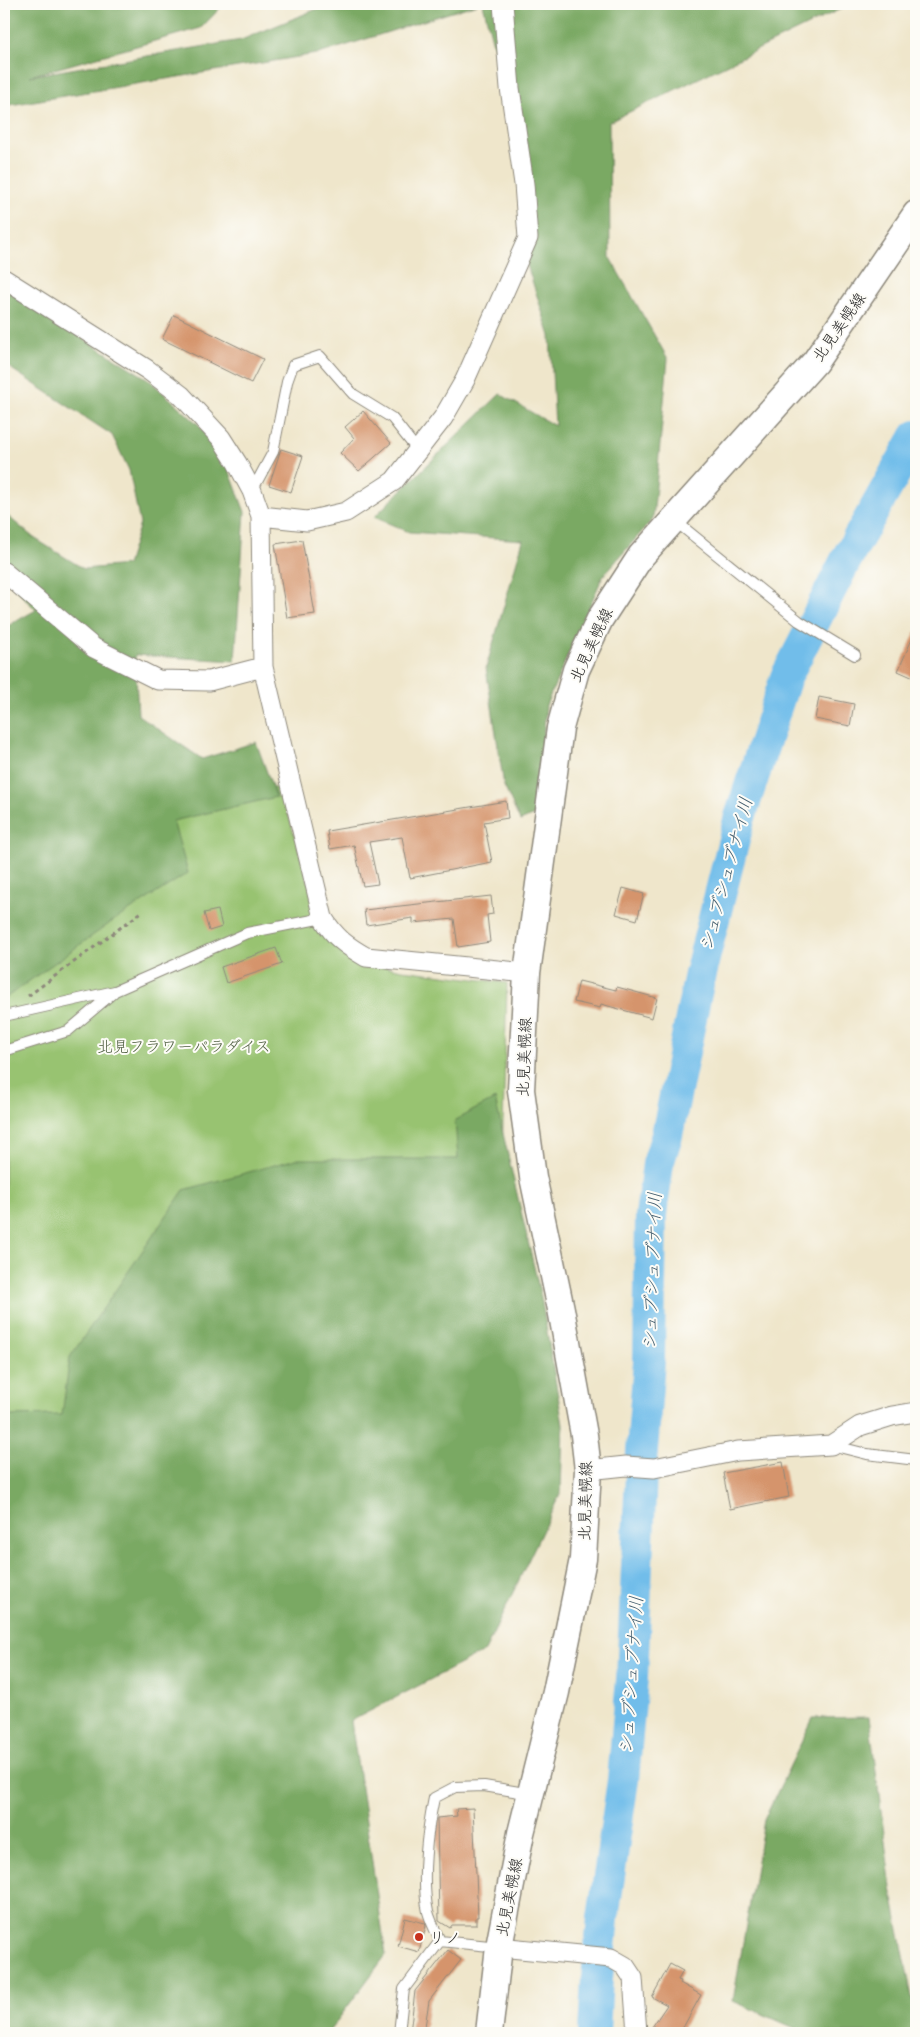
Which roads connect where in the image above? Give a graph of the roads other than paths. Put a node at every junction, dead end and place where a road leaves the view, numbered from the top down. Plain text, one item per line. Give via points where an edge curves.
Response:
1 (503, 4) edge
2 (916, 214) edge
3 (4, 279) edge
4 (418, 451) junction
5 (252, 490) junction
6 (261, 516) junction
7 (673, 520) junction
8 (4, 572) edge
9 (855, 655) dead end
10 (263, 667) junction
11 (323, 918) junction
12 (528, 973) junction
13 (115, 990) junction
14 (4, 1016) edge
15 (4, 1051) edge
16 (916, 1412) edge
17 (831, 1445) junction
18 (916, 1460) edge
19 (588, 1470) junction
20 (531, 1794) junction
21 (440, 1941) junction
22 (499, 1947) junction
23 (399, 2033) edge
24 (489, 2033) edge
25 (637, 2033) edge

1 - 4 street via 528,238 466,380 444,418
2 - 7 main road, 北見美幌線 via 815,362
3 - 5 street via 148,370 181,395 221,438
4 - 5 lane via 392,418 353,394 320,356 293,365 286,382 273,452
4 - 6 street via 394,481 346,512 307,521
5 - 6 street
6 - 10 street
7 - 9 lane via 799,621
7 - 12 main road, 北見美幌線 via 641,556 606,611 576,670 560,728
8 - 10 street via 94,648 158,680 209,681
10 - 11 street
11 - 12 street via 339,939 366,957
11 - 13 lane via 247,933
12 - 19 main road, 北見美幌線 via 521,1090 533,1177 561,1309
13 - 14 lane
13 - 15 lane via 68,1031
16 - 17 street via 860,1426
17 - 18 lane via 867,1454
17 - 19 street via 738,1451 654,1468 626,1466
19 - 20 main road, 北見美幌線 via 583,1560
20 - 21 lane via 484,1786 455,1787 434,1798 427,1833 426,1874 428,1911
20 - 22 main road, 北見美幌線
21 - 22 lane
21 - 23 lane via 404,1988
22 - 24 main road, 北見美幌線
22 - 25 street via 612,1958 625,1966 633,1978

